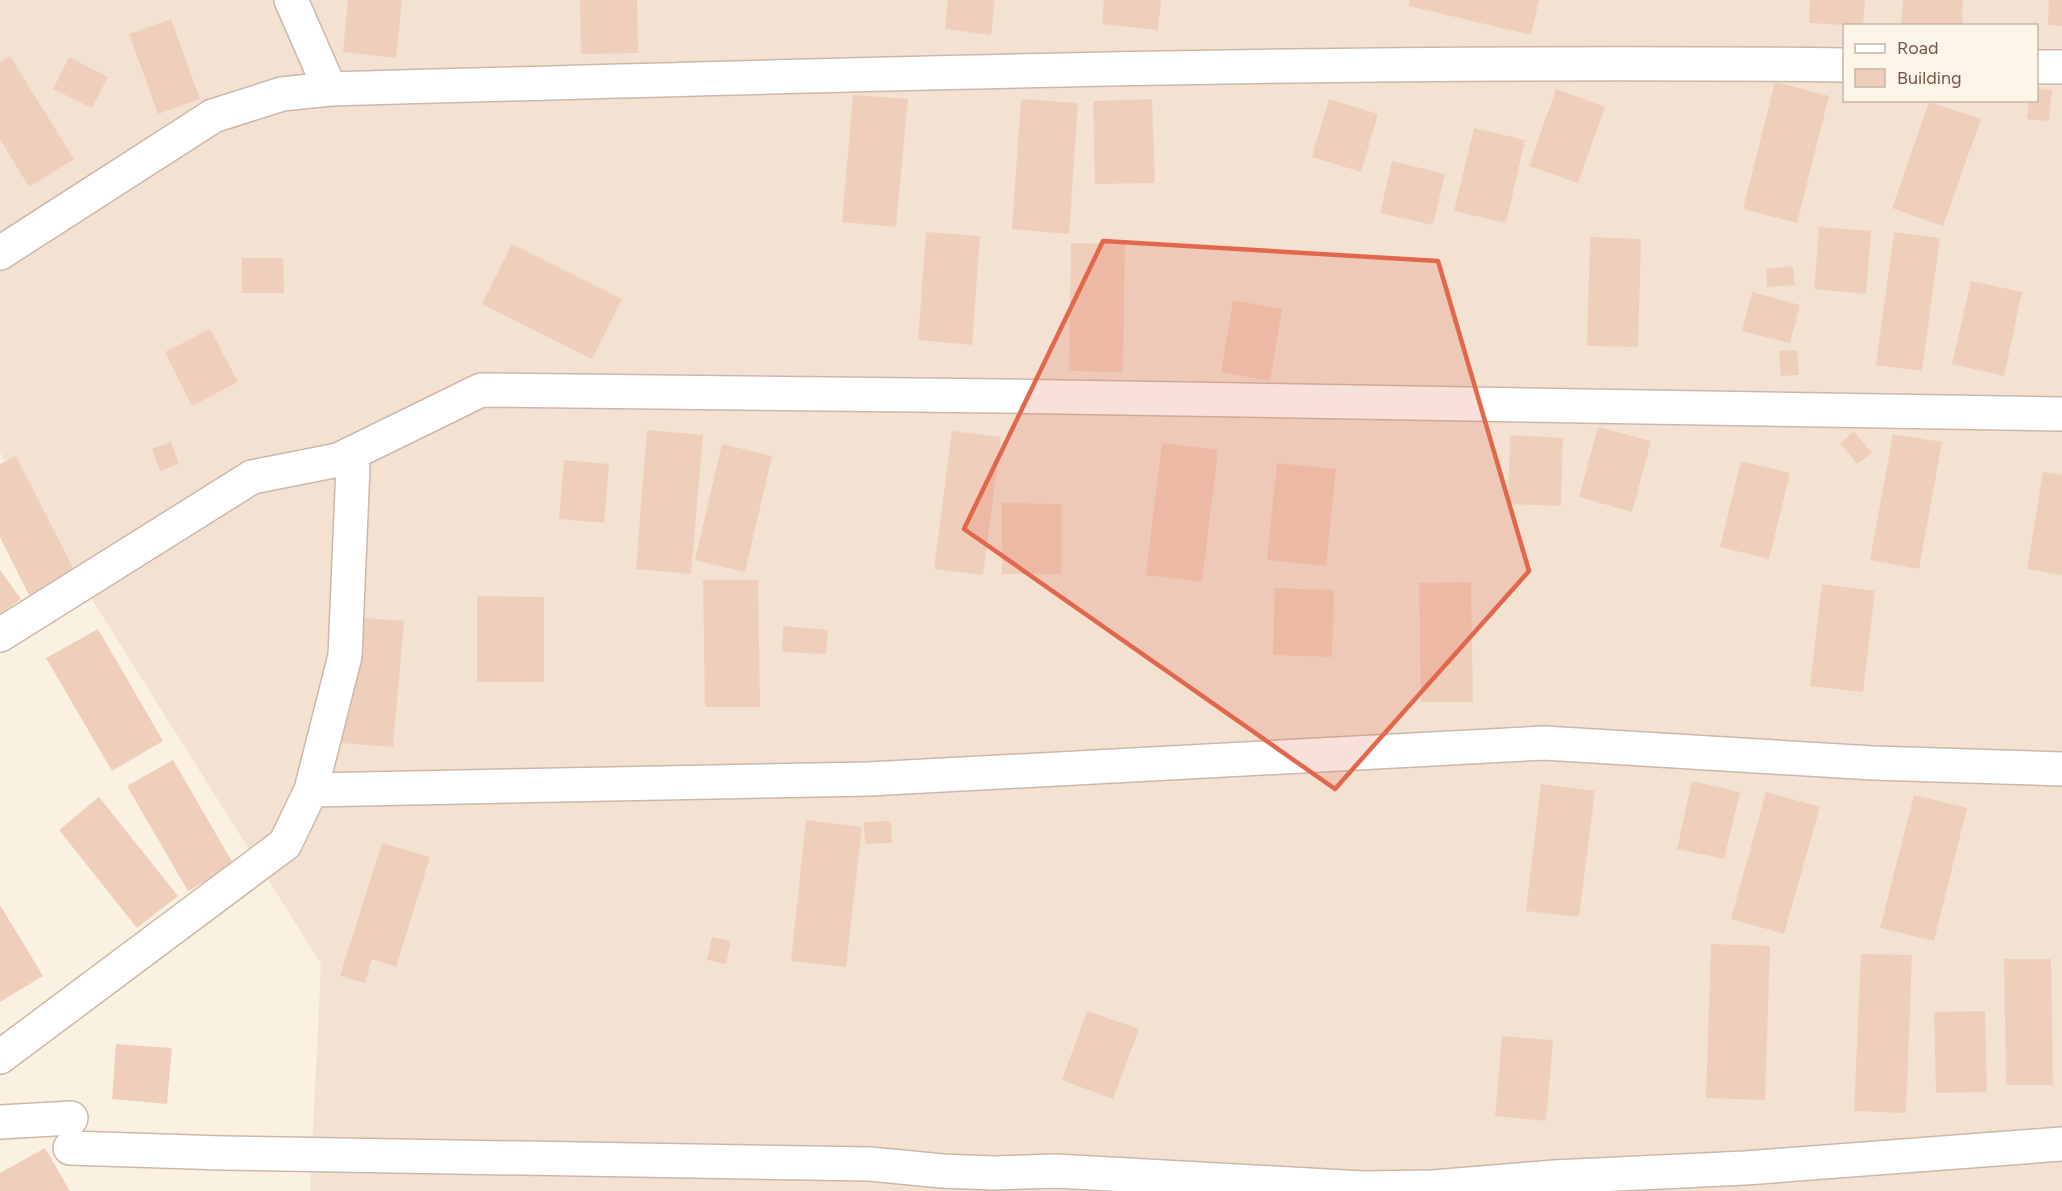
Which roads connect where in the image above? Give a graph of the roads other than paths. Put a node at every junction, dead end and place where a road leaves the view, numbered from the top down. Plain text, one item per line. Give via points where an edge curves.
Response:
1 (291, 0) edge
2 (1843, 64) edge
3 (2038, 67) edge
4 (2062, 67) edge
5 (330, 89) junction
6 (0, 253) edge
7 (2062, 414) edge
8 (338, 460) junction
9 (0, 635) edge
10 (2062, 769) edge
11 (311, 790) junction
12 (0, 1057) edge
13 (0, 1122) edge
14 (2062, 1144) edge

1 - 5 street
2 - 5 street via 1068,69
3 - 4 street
5 - 6 street via 282,93 213,116
7 - 8 street via 481,390
8 - 9 street via 252,477
8 - 11 street via 353,467 345,656
10 - 11 street via 1874,763 1544,743 869,779
11 - 12 street via 285,844
13 - 14 street via 71,1118 70,1134 223,1154 870,1164 942,1171 1056,1171 1363,1188 1745,1168

